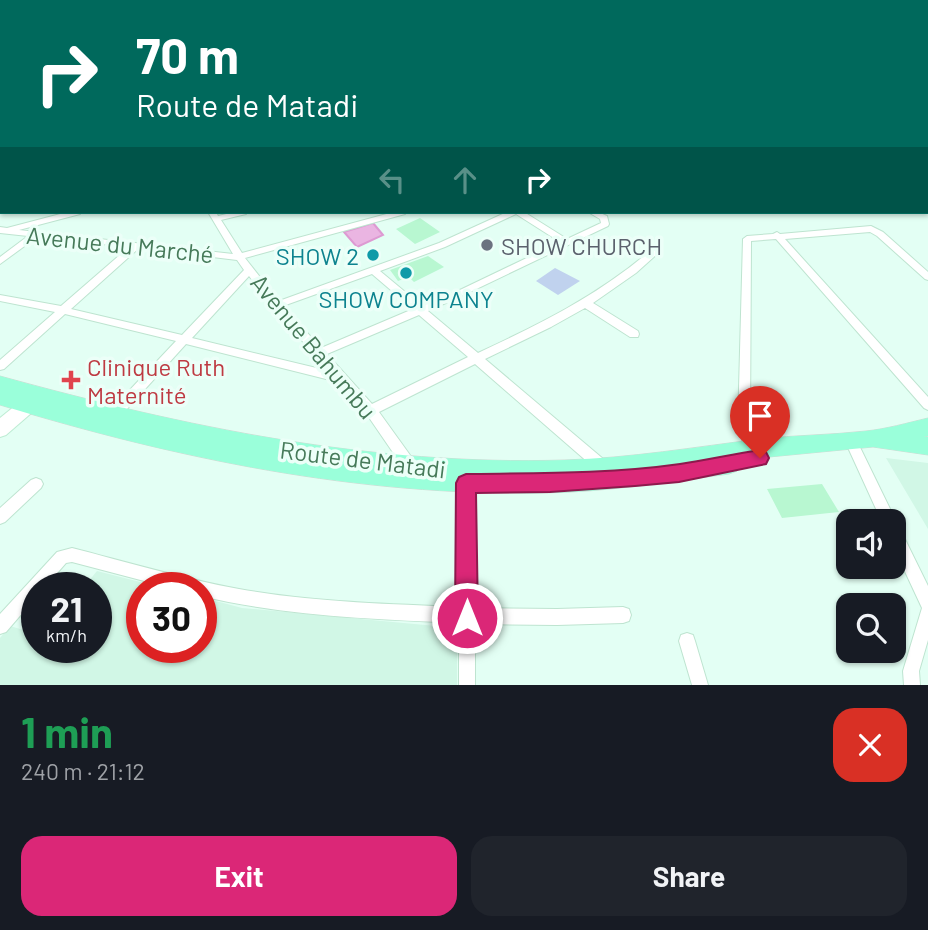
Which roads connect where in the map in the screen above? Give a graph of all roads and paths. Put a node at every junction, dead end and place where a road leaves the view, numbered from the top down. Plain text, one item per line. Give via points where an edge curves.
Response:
1 (69, 214) edge
2 (395, 214) edge
3 (509, 214) edge
4 (522, 214) edge
5 (596, 214) edge
6 (214, 215) edge
7 (3, 231) edge
8 (34, 235) junction
9 (777, 235) junction
10 (567, 243) junction
11 (136, 246) junction
12 (653, 253) dead end
13 (239, 257) junction
14 (0, 261) edge
15 (249, 270) junction
16 (375, 271) junction
17 (928, 277) edge
18 (0, 298) edge
19 (587, 304) junction
20 (277, 305) junction
21 (63, 310) junction
22 (421, 311) junction
23 (634, 334) dead end
24 (182, 340) junction
25 (320, 354) junction
26 (478, 358) junction
27 (0, 366) edge
28 (341, 378) junction
29 (0, 384) edge
30 (0, 397) edge
31 (34, 400) junction
32 (928, 405) edge
33 (370, 411) junction
34 (113, 416) junction
35 (928, 427) edge
36 (0, 429) edge
37 (853, 441) junction
38 (928, 446) edge
39 (228, 448) junction
40 (750, 450) junction
41 (603, 467) junction
42 (633, 471) junction
43 (413, 474) junction
44 (466, 483) junction
45 (36, 484) dead end
46 (883, 509) edge
47 (0, 517) edge
48 (906, 557) edge
49 (138, 572) edge
50 (217, 592) edge
51 (928, 603) edge
52 (928, 613) edge
53 (623, 615) dead end
54 (467, 618) junction
55 (0, 626) edge
56 (687, 641) dead end
57 (467, 685) edge
58 (700, 685) edge
59 (912, 685) edge

1 - 7 street
2 - 13 street
3 - 16 street
4 - 10 street
5 - 10 street via 606,224
6 - 13 street, Avenue Bahumbu
7 - 8 street, Avenue du Marché
8 - 11 street, Avenue du Marché
8 - 14 street
9 - 17 street via 871,229
9 - 32 street
9 - 40 street via 751,237 746,243 744,426
10 - 22 street
11 - 13 street, Avenue du Marché
11 - 21 street
12 - 19 street
13 - 15 street, Avenue Bahumbu
15 - 20 street, Avenue Bahumbu
15 - 24 street
16 - 20 street
16 - 22 street
18 - 21 street
19 - 23 street
19 - 26 street
20 - 25 street, Avenue Bahumbu
21 - 24 street
21 - 27 street
22 - 25 street
22 - 26 street
24 - 28 street
24 - 34 street
25 - 28 street, Avenue Bahumbu
26 - 33 street
26 - 41 street
28 - 33 street, Avenue Bahumbu
29 - 31 main road, Route de Matadi
30 - 31 main road, Route de Matadi
31 - 34 main road, Route de Matadi
31 - 36 street
31 - 39 main road, Route de Matadi via 113,430
33 - 43 street, Avenue Bahumbu
34 - 39 main road, Route de Matadi
35 - 37 main road, Route de Matadi
37 - 38 main road
37 - 40 main road, Route de Matadi
37 - 42 main road, Route de Matadi via 679,473
37 - 46 street
39 - 43 main road, Route de Matadi via 328,473
40 - 42 main road, Route de Matadi
41 - 42 main road, Route de Matadi
41 - 43 main road, Route de Matadi
42 - 44 main road, Route de Matadi via 550,483
43 - 44 main road, Route de Matadi
44 - 54 street
45 - 47 street
48 - 51 street
49 - 55 street via 72,555 62,558
50 - 54 street via 245,600
52 - 59 street via 911,671
53 - 54 street
54 - 57 street
56 - 58 street

